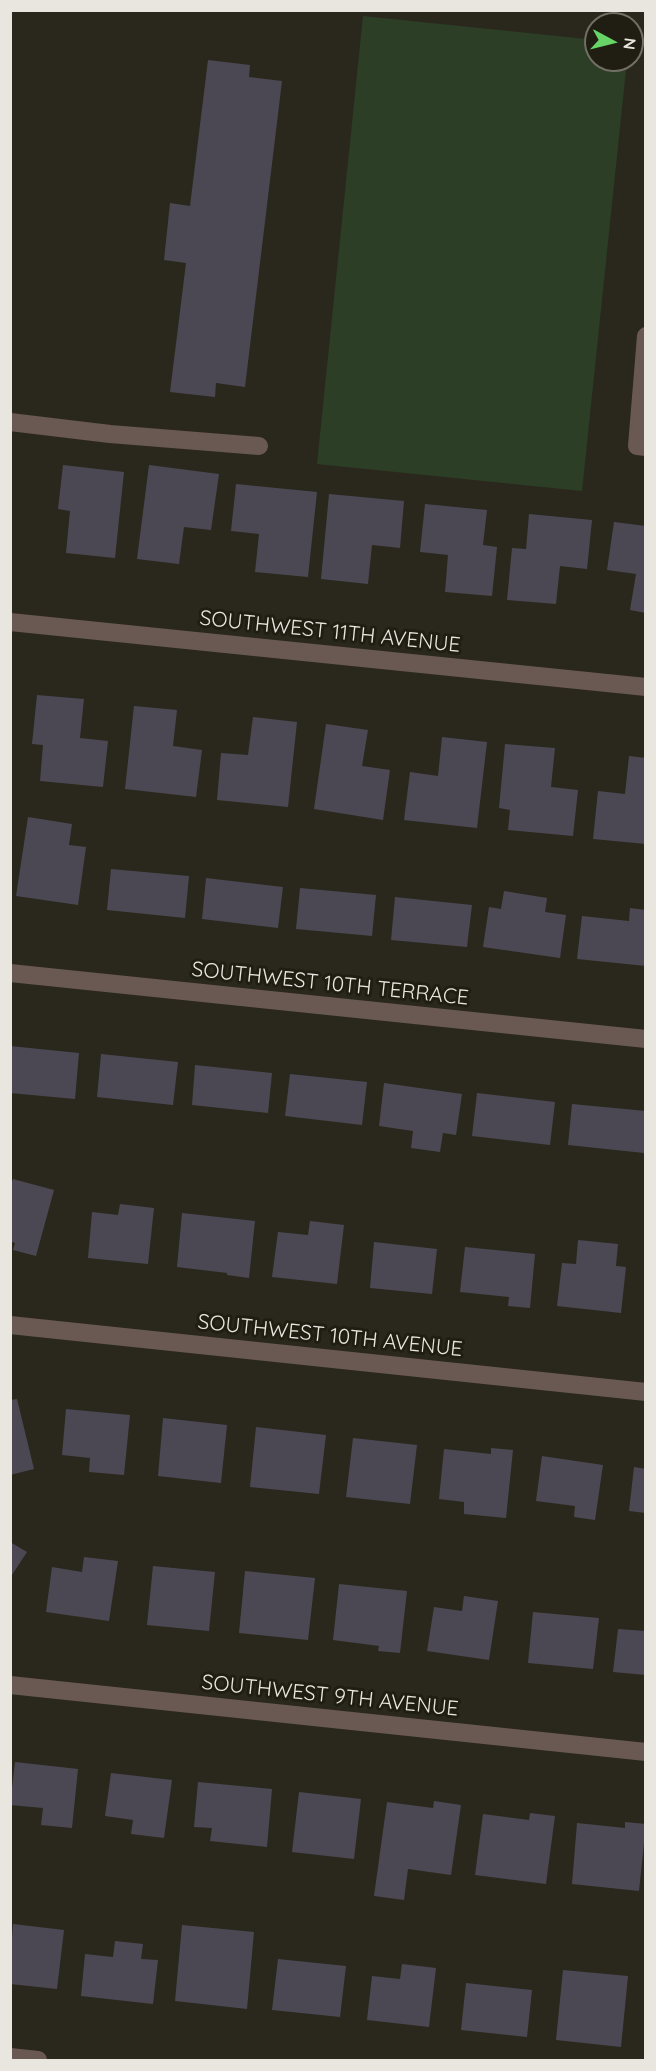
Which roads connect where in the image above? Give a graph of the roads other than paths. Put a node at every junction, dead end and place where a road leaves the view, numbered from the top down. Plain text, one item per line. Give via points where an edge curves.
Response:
1 (645, 336) edge
2 (10, 422) edge
3 (259, 446) dead end
4 (645, 447) edge
5 (10, 622) edge
6 (645, 687) edge
7 (10, 973) edge
8 (645, 1040) edge
9 (10, 1325) edge
10 (645, 1392) edge
11 (10, 1685) edge
12 (645, 1752) edge
13 (10, 2057) edge
14 (38, 2061) edge

1 - 4 street via 637,446
2 - 3 street
5 - 6 street, SOUTHWEST 11TH AVENUE
7 - 8 street, SOUTHWEST 10TH TERRACE
9 - 10 street, SOUTHWEST 10TH AVENUE
11 - 12 street, SOUTHWEST 9TH AVENUE
13 - 14 street

